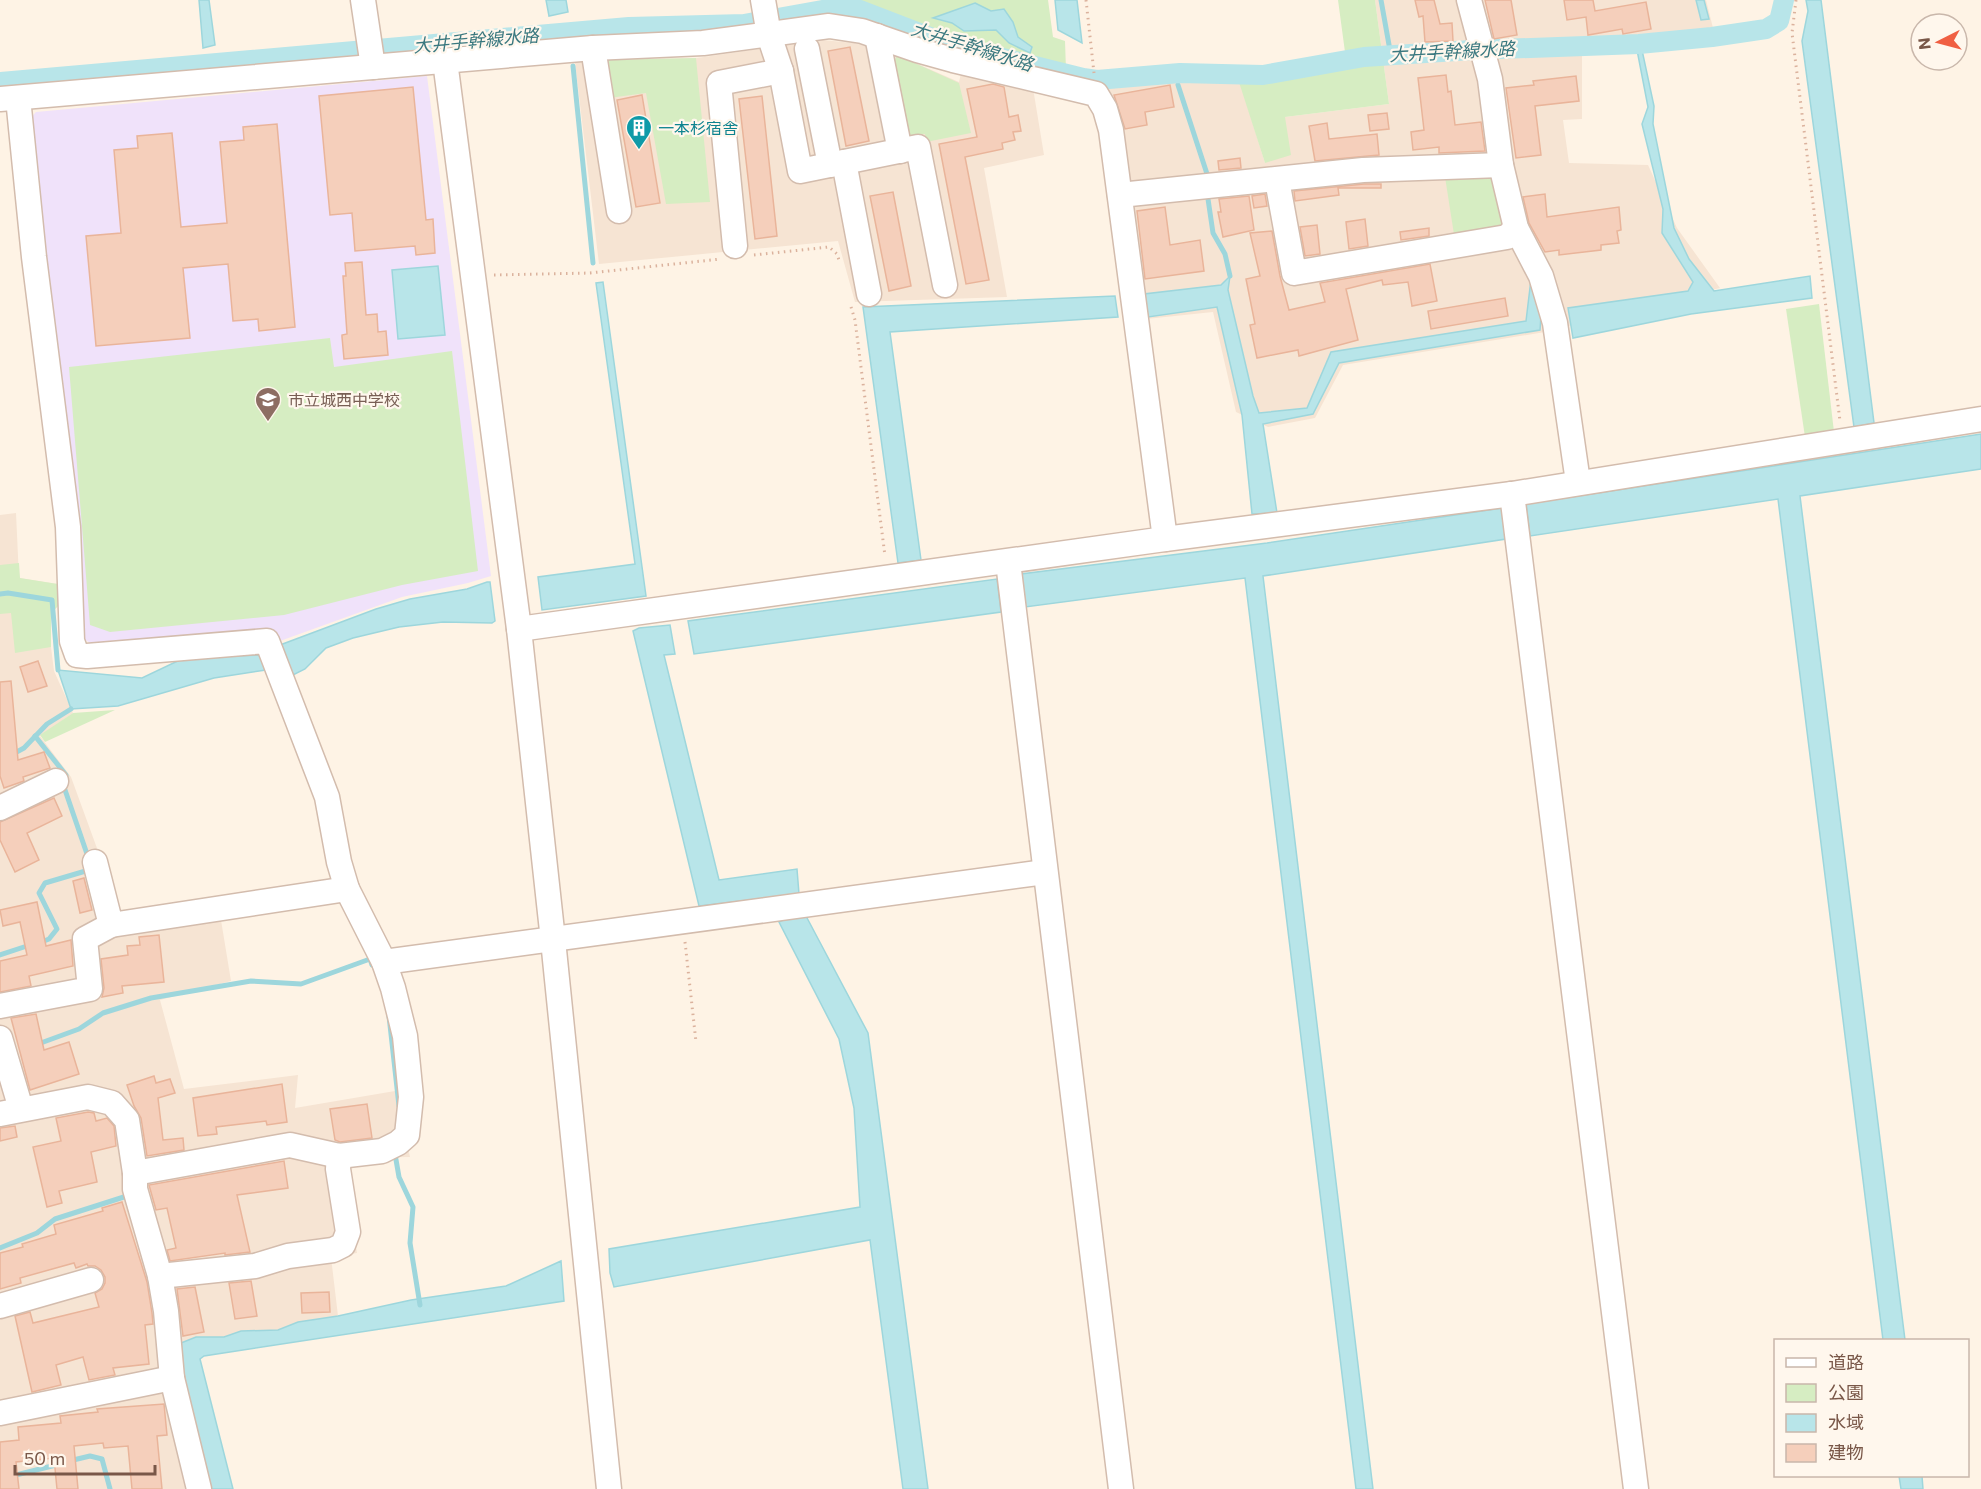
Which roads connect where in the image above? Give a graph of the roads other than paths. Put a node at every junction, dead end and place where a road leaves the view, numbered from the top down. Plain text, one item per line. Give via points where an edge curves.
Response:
1 (363, 0) edge
2 (1469, 0) edge
3 (766, 19) edge
4 (877, 36) junction
5 (593, 48) junction
6 (807, 50) dead end
7 (371, 55) junction
8 (445, 61) junction
9 (781, 70) junction
10 (9, 98) edge
11 (900, 151) junction
12 (837, 163) junction
13 (1501, 165) junction
14 (1277, 180) junction
15 (1120, 195) junction
16 (620, 211) dead end
17 (1516, 228) junction
18 (737, 253) road end
19 (945, 285) dead end
20 (859, 296) road end
21 (1981, 419) edge
22 (1578, 482) junction
23 (1512, 494) junction
24 (1165, 539) junction
25 (1008, 562) junction
26 (519, 629) junction
27 (56, 782) dead end
28 (0, 808) edge
29 (95, 862) dead end
30 (1045, 872) junction
31 (347, 889) junction
32 (111, 925) junction
33 (554, 940) junction
34 (384, 962) junction
35 (0, 1006) edge
36 (0, 1038) edge
37 (10, 1112) edge
38 (339, 1156) junction
39 (135, 1173) junction
40 (160, 1276) junction
41 (91, 1280) dead end
42 (0, 1306) edge
43 (172, 1378) junction
44 (0, 1413) edge
45 (199, 1489) edge
46 (609, 1489) edge
47 (1121, 1489) edge
48 (1636, 1489) edge

1 - 7 street
2 - 13 street via 1490,79
3 - 4 street
3 - 5 street via 703,44
3 - 9 street
4 - 11 street
4 - 15 street via 953,60 1096,94 1111,130
5 - 8 street
5 - 16 street
6 - 12 street
7 - 8 street
7 - 10 street
8 - 26 street
9 - 12 street via 801,171
9 - 18 street via 719,83
10 - 31 street via 34,257 68,527 72,641 77,655 267,641 327,797
11 - 12 street
11 - 19 street via 918,147
12 - 20 street
13 - 14 street via 1363,170
13 - 17 street
14 - 15 street
14 - 17 street via 1294,273 1507,237
15 - 24 street
17 - 22 street via 1541,276 1555,323
21 - 22 street
22 - 23 street
23 - 24 street
23 - 48 street
24 - 25 street
25 - 26 street
25 - 30 street
26 - 33 street
27 - 28 street
29 - 32 street
30 - 33 street
30 - 47 street
31 - 32 street
31 - 34 street
32 - 35 street via 85,939 90,989
33 - 34 street
33 - 46 street
34 - 38 street via 405,1036 411,1098 407,1135 382,1151
36 - 37 street
37 - 39 street via 88,1097 112,1102 127,1120
38 - 39 street via 290,1145
38 - 40 street via 348,1232 343,1245 255,1266
39 - 40 street via 135,1189
40 - 43 street
41 - 42 street
43 - 44 street
43 - 45 street

